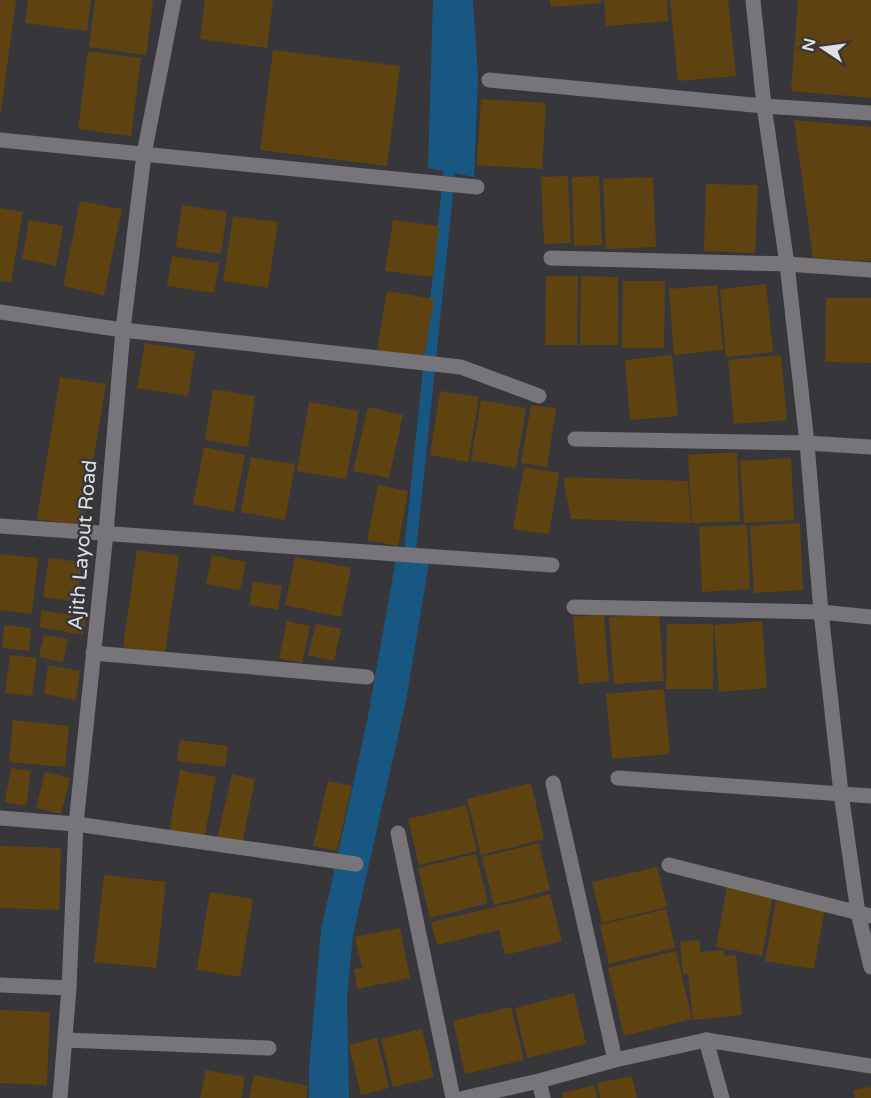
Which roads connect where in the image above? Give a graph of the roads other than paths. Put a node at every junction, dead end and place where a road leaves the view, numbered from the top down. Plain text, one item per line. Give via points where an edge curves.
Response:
1 (174, 0) edge
2 (753, 0) edge
3 (489, 80) dead end
4 (764, 106) junction
5 (871, 113) edge
6 (0, 140) edge
7 (144, 154) junction
8 (477, 187) dead end
9 (551, 258) dead end
10 (787, 264) junction
11 (871, 270) edge
12 (0, 312) edge
13 (123, 330) junction
14 (539, 396) dead end
15 (575, 438) dead end
16 (807, 442) junction
17 (871, 447) edge
18 (0, 526) edge
19 (106, 533) junction
20 (552, 565) dead end
21 (574, 607) dead end
22 (821, 612) junction
23 (871, 617) edge
24 (93, 653) junction
25 (368, 676) dead end
26 (618, 778) dead end
27 (553, 783) dead end
28 (841, 793) junction
29 (871, 796) edge
30 (0, 818) edge
31 (76, 824) junction
32 (398, 832) dead end
33 (356, 864) dead end
34 (669, 865) dead end
35 (864, 915) edge
36 (871, 967) edge
37 (0, 985) edge
38 (69, 988) junction
39 (65, 1040) junction
40 (706, 1040) junction
41 (269, 1048) dead end
42 (615, 1060) junction
43 (871, 1066) edge
44 (539, 1081) junction
45 (60, 1098) edge
46 (453, 1098) edge
47 (464, 1098) edge
48 (543, 1098) edge
49 (722, 1098) edge

1 - 7 street, Ajith Layout Road
2 - 4 street
3 - 4 street
4 - 5 street
4 - 10 street
6 - 7 street
7 - 8 street
7 - 13 street, Ajith Layout Road
9 - 10 street
10 - 11 street
10 - 16 street
12 - 13 street
13 - 14 street via 461,368
13 - 19 street, Ajith Layout Road
15 - 16 street
16 - 17 street
16 - 22 street
18 - 19 street
19 - 20 street
19 - 24 street, Ajith Layout Road
21 - 22 street
22 - 23 street
22 - 28 street
24 - 25 street
24 - 31 street, Ajith Layout Road
26 - 28 street
27 - 42 street
28 - 29 street
28 - 35 street
30 - 31 street
31 - 33 street
31 - 38 street, Ajith Layout Road
32 - 46 street
34 - 35 street
35 - 36 street
37 - 38 street
38 - 39 street, Ajith Layout Road
39 - 41 street
39 - 45 street, Ajith Layout Road
40 - 42 street
40 - 43 street
40 - 49 street
42 - 44 street
44 - 47 street
44 - 48 street

